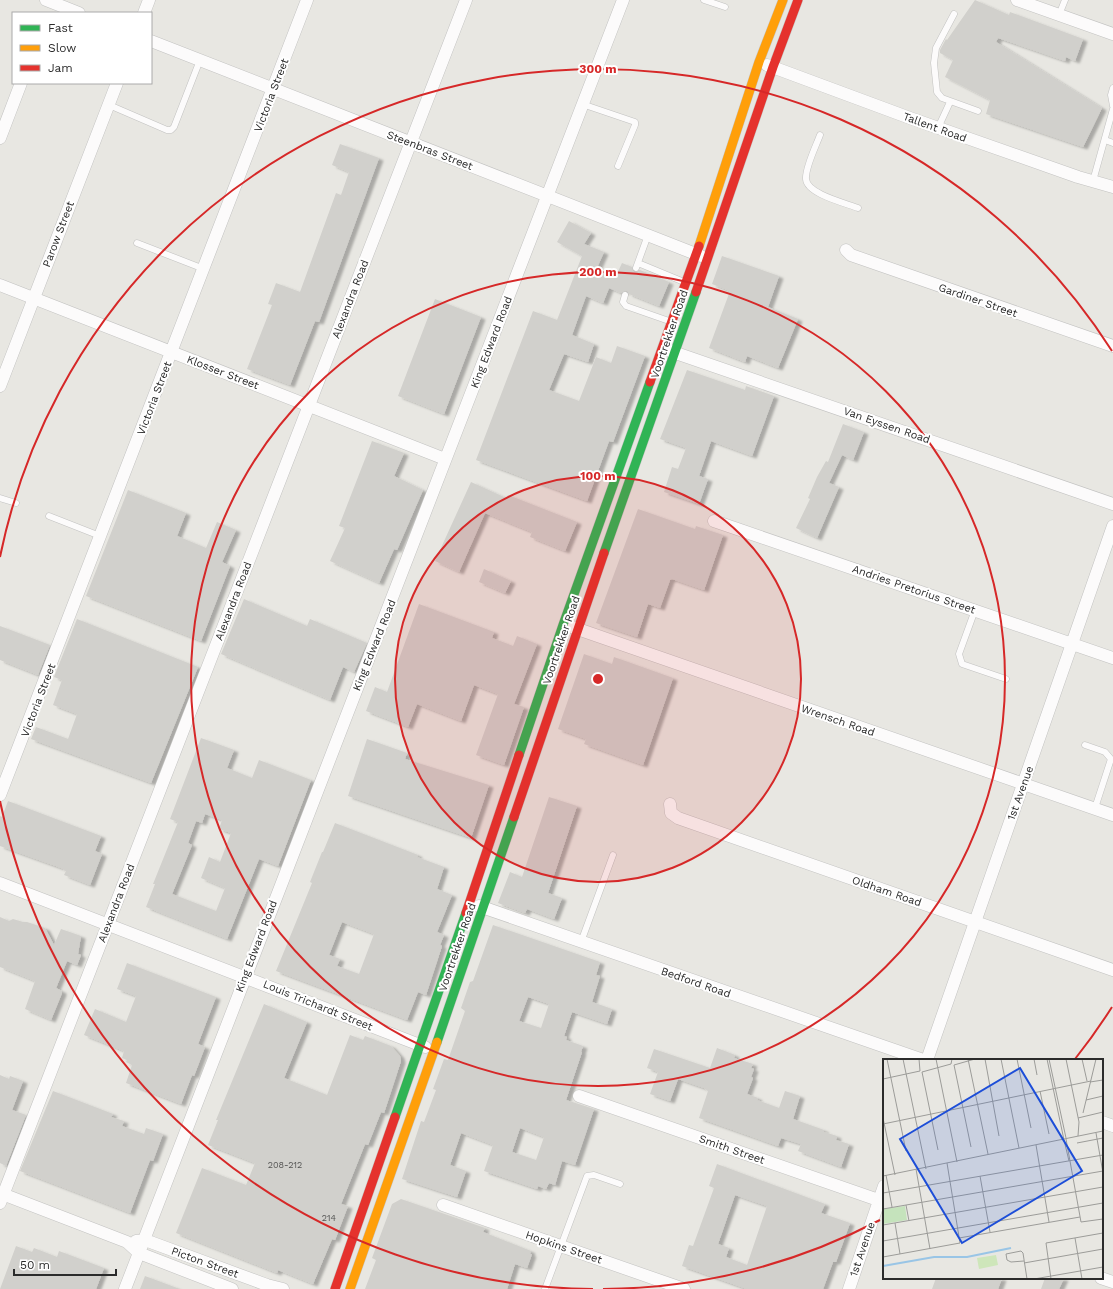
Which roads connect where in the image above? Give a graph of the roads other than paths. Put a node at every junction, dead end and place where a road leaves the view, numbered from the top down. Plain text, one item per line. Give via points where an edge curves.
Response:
1 (149, 0) edge
2 (307, 0) edge
3 (466, 0) edge
4 (623, 0) edge
5 (704, 0) edge
6 (783, 0) edge
7 (798, 0) edge
8 (1017, 0) edge
9 (1065, 0) edge
10 (49, 5) edge
11 (726, 8) dead end
12 (75, 12) edge
13 (144, 12) edge
14 (954, 14) dead end
15 (1059, 15) junction
16 (1113, 34) edge
17 (152, 41) edge
18 (200, 60) junction
19 (759, 62) junction
20 (773, 67) junction
21 (21, 84) edge
22 (117, 84) edge
23 (1113, 88) edge
24 (273, 89) junction
25 (950, 102) junction
26 (109, 104) junction
27 (582, 104) junction
28 (1113, 107) edge
29 (978, 111) dead end
30 (938, 128) junction
31 (820, 135) dead end
32 (0, 138) edge
33 (1105, 140) junction
34 (411, 143) junction
35 (1113, 143) edge
36 (618, 166) dead end
37 (1093, 181) junction
38 (1113, 186) edge
39 (546, 196) junction
40 (858, 208) dead end
41 (648, 235) junction
42 (137, 243) dead end
43 (846, 250) dead end
44 (695, 254) junction
45 (709, 258) junction
46 (204, 269) junction
47 (685, 282) junction
48 (0, 285) edge
49 (625, 295) dead end
50 (34, 298) junction
51 (671, 322) junction
52 (1113, 346) edge
53 (661, 348) junction
54 (172, 352) junction
55 (675, 352) junction
56 (0, 386) edge
57 (309, 405) junction
58 (446, 459) junction
59 (0, 498) edge
60 (16, 503) dead end
61 (1113, 504) edge
62 (49, 516) dead end
63 (714, 520) dead end
64 (1113, 526) edge
65 (100, 536) junction
66 (975, 610) junction
67 (564, 625) junction
68 (577, 629) junction
69 (1072, 644) junction
70 (1113, 658) edge
71 (1006, 679) dead end
72 (1086, 745) dead end
73 (1024, 784) junction
74 (0, 795) edge
75 (670, 804) dead end
76 (1095, 808) junction
77 (1113, 815) edge
78 (612, 855) dead end
79 (0, 883) edge
80 (470, 902) junction
81 (484, 908) junction
82 (975, 922) junction
83 (108, 924) junction
84 (582, 942) junction
85 (1113, 970) edge
86 (245, 976) junction
87 (421, 1046) junction
88 (434, 1050) junction
89 (921, 1059) edge
90 (927, 1059) edge
91 (579, 1096) dead end
92 (1103, 1122) edge
93 (1113, 1126) edge
94 (620, 1184) dead end
95 (1, 1196) edge
96 (882, 1202) edge
97 (443, 1205) dead end
98 (144, 1240) junction
99 (127, 1242) junction
100 (560, 1246) junction
101 (139, 1253) junction
102 (1103, 1279) edge
103 (1113, 1282) edge
104 (125, 1289) edge
105 (232, 1289) edge
106 (283, 1289) edge
107 (336, 1289) edge
108 (350, 1289) edge
109 (545, 1289) edge
110 (684, 1289) edge
111 (849, 1289) edge

1 - 13 street
2 - 24 street, Victoria Street
3 - 34 street, Alexandra Road
4 - 27 street, King Edward Road
5 - 11 lane
6 - 19 main road, Voortrekker Road
7 - 20 main road, Voortrekker Road
8 - 15 street
9 - 15 lane
10 - 12 street
14 - 25 lane via 937,44 934,63 937,92
15 - 16 street
17 - 18 street, Steenbras Street
18 - 24 street, Steenbras Street
18 - 26 lane via 171,130
19 - 20 street, Tallent Road
19 - 44 main road, Voortrekker Road
20 - 30 street, Tallent Road
20 - 45 main road, Voortrekker Road
21 - 32 street
22 - 26 street, Parow Street
23 - 28 lane
24 - 34 street, Steenbras Street
24 - 46 street, Victoria Street
25 - 29 lane
25 - 30 lane
26 - 50 street, Parow Street
27 - 36 lane via 634,122 635,126
27 - 39 street, King Edward Road
28 - 33 lane
30 - 37 street, Tallent Road
31 - 40 lane via 806,177 807,184 812,191
33 - 35 lane
33 - 37 lane
34 - 39 street, Steenbras Street
34 - 57 street, Alexandra Road
37 - 38 street, Tallent Road
39 - 41 street, Steenbras Street
39 - 58 street, King Edward Road
41 - 44 street, Steenbras Street
41 - 47 lane via 637,266
42 - 46 lane
43 - 52 street, Gardiner Street via 851,255
44 - 45 street, Steenbras Street
44 - 47 main road, Voortrekker Road
45 - 55 main road, Voortrekker Road
46 - 54 street, Victoria Street
47 - 51 main road, Voortrekker Road
48 - 50 street, Klosser Street
49 - 51 lane via 623,302 628,306
50 - 54 street, Klosser Street
50 - 56 street, Parow Street
51 - 53 main road, Voortrekker Road
53 - 55 street, Van Eyssen Road
53 - 67 main road, Voortrekker Road
54 - 57 street, Klosser Street
54 - 65 street, Victoria Street
55 - 61 street, Van Eyssen Road
55 - 68 main road, Voortrekker Road
57 - 58 street, Klosser Street
57 - 83 street, Alexandra Road
58 - 86 street, King Edward Road
59 - 60 lane
62 - 65 lane
63 - 66 street, Andries Pretorius Street
64 - 69 street, 1st Avenue
65 - 74 street, Victoria Street
66 - 69 street, Andries Pretorius Street
66 - 71 lane via 959,654 960,661 962,664
67 - 68 street, Wrensch Road
67 - 80 main road, Voortrekker Road
68 - 73 street, Wrensch Road
68 - 81 main road, Voortrekker Road
69 - 70 street, Andries Pretorius Street
69 - 73 street, 1st Avenue
72 - 76 lane via 1105,752 1111,759
73 - 76 street, Wrensch Road
73 - 82 street, 1st Avenue
75 - 82 street, Oldham Road via 671,813 678,818
76 - 77 street, Wrensch Road
78 - 84 lane
79 - 83 street, Louis Trichardt Street
80 - 81 street, Bedford Road
80 - 87 main road, Voortrekker Road
81 - 84 street, Bedford Road
81 - 88 main road, Voortrekker Road
82 - 85 street, Oldham Road
82 - 90 street, 1st Avenue
83 - 86 street, Louis Trichardt Street
83 - 95 street, Alexandra Road
84 - 89 street, Bedford Road
86 - 87 street, Louis Trichardt Street
86 - 98 street, King Edward Road
87 - 88 street, Louis Trichardt Street
87 - 107 main road, Voortrekker Road
88 - 108 main road, Voortrekker Road
91 - 96 street, Smith Street
92 - 93 street
94 - 100 lane via 594,1175 587,1176
95 - 99 street, Picton Street
96 - 111 street, 1st Avenue
97 - 100 street, Hopkins Street
98 - 99 street, Picton Street
98 - 101 street, King Edward Road
98 - 106 street, Picton Street
99 - 101 street, Picton Street
100 - 109 lane
100 - 110 street, Hopkins Street
101 - 104 street, King Edward Road
101 - 105 street, Picton Street
102 - 103 street

